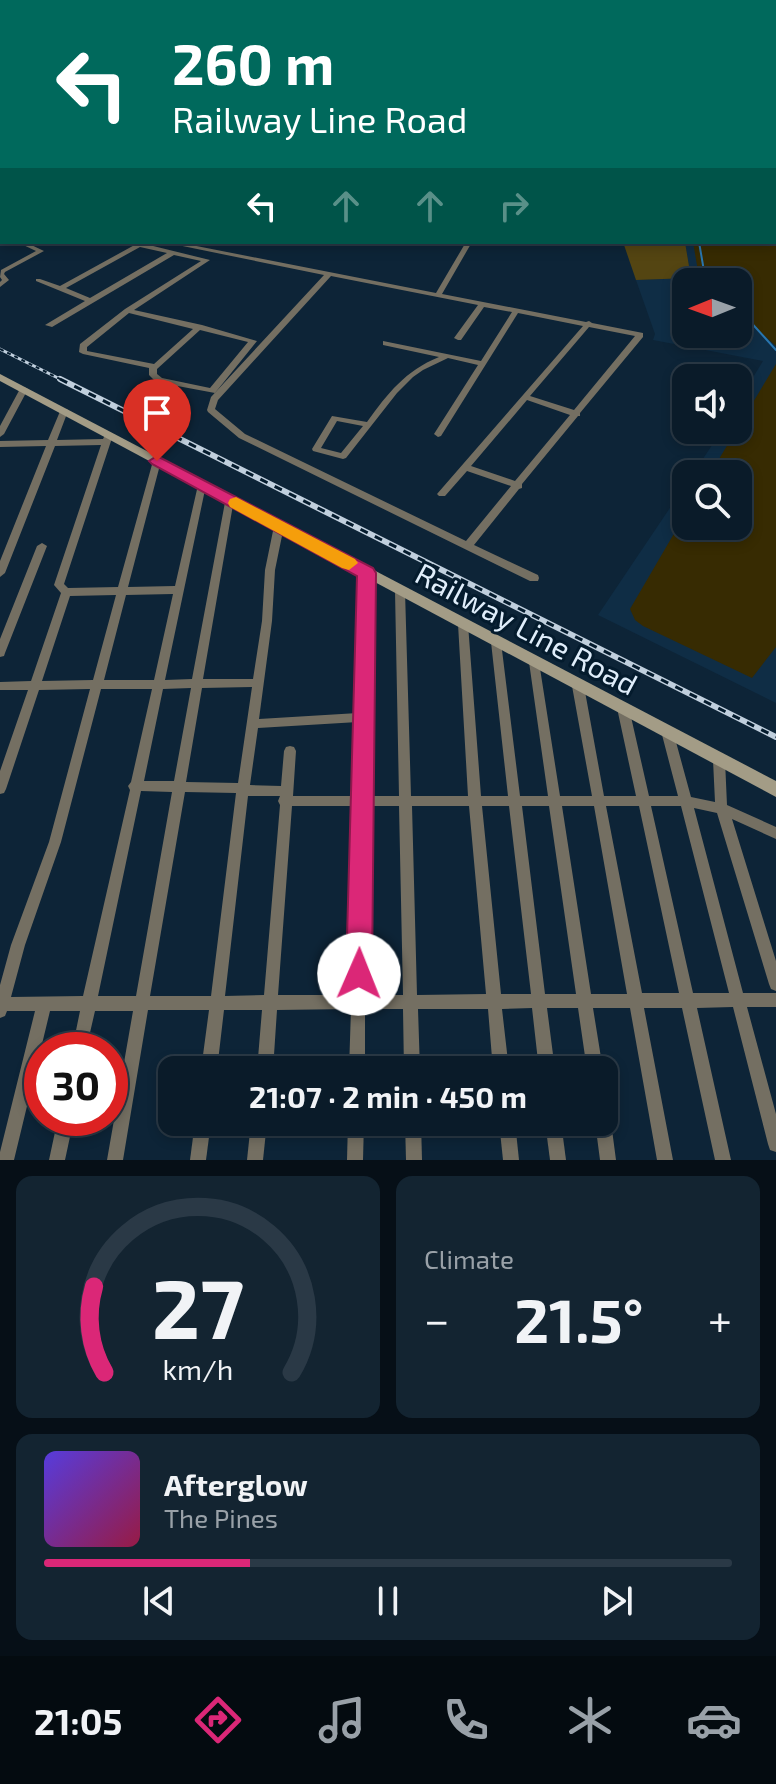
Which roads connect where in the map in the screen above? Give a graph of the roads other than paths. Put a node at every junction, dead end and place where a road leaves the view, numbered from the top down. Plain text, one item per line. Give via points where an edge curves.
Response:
1 (202, 0) edge
2 (232, 0) edge
3 (25, 244) edge
4 (142, 244) edge
5 (176, 244) edge
6 (468, 244) edge
7 (174, 252) junction
8 (0, 259) edge
9 (15, 264) junction
10 (329, 274) junction
11 (38, 280) dead end
12 (0, 285) edge
13 (61, 288) junction
14 (439, 294) junction
15 (92, 301) junction
16 (483, 303) junction
17 (517, 310) junction
18 (128, 311) junction
19 (589, 323) junction
20 (49, 325) dead end
21 (199, 327) junction
22 (458, 338) dead end
23 (386, 343) dead end
24 (447, 356) junction
25 (484, 364) junction
26 (153, 367) junction
27 (1, 379) edge
28 (24, 389) junction
29 (525, 397) junction
30 (64, 411) junction
31 (577, 414) junction
32 (369, 425) junction
33 (0, 434) edge
34 (438, 434) dead end
35 (108, 439) junction
36 (51, 443) junction
37 (0, 444) edge
38 (157, 461) junction
39 (467, 468) junction
40 (202, 485) junction
41 (519, 486) junction
42 (442, 494) dead end
43 (229, 499) junction
44 (279, 526) junction
45 (42, 546) dead end
46 (467, 546) junction
47 (0, 573) edge
48 (367, 573) junction
49 (534, 578) dead end
50 (178, 590) junction
51 (125, 591) junction
52 (400, 591) junction
53 (66, 592) junction
54 (463, 624) junction
55 (496, 642) junction
56 (0, 653) edge
57 (534, 662) junction
58 (99, 683) junction
59 (159, 683) junction
60 (198, 683) junction
61 (257, 683) junction
62 (0, 686) edge
63 (34, 686) junction
64 (578, 686) junction
65 (623, 708) junction
66 (364, 717) junction
67 (252, 724) junction
68 (667, 731) junction
69 (290, 751) dead end
70 (719, 760) junction
71 (134, 786) junction
72 (180, 787) junction
73 (0, 789) edge
74 (243, 789) junction
75 (776, 789) edge
76 (284, 796) junction
77 (362, 801) junction
78 (405, 801) junction
79 (475, 801) junction
80 (515, 801) junction
81 (556, 801) junction
82 (599, 801) junction
83 (644, 801) junction
84 (684, 801) junction
85 (723, 809) junction
86 (776, 833) edge
87 (776, 984) edge
88 (636, 1000) junction
89 (688, 1000) junction
90 (738, 1000) junction
91 (776, 1000) edge
92 (539, 1001) junction
93 (585, 1001) junction
94 (143, 1003) junction
95 (216, 1003) junction
96 (269, 1003) junction
97 (358, 1003) junction
98 (411, 1003) junction
99 (494, 1003) junction
100 (44, 1004) junction
101 (89, 1004) junction
102 (1, 1006) edge
103 (83, 1032) edge
104 (210, 1056) edge
105 (266, 1056) edge
106 (357, 1056) edge
107 (412, 1056) edge
108 (500, 1056) edge
109 (545, 1056) edge
110 (593, 1056) edge
111 (62, 1136) edge
112 (201, 1136) edge
113 (258, 1136) edge
114 (356, 1136) edge
115 (413, 1136) edge
116 (508, 1136) edge
117 (555, 1136) edge
118 (605, 1136) edge
119 (776, 1144) edge
120 (6, 1160) edge
121 (57, 1160) edge
122 (115, 1160) edge
123 (198, 1160) edge
124 (255, 1160) edge
125 (355, 1160) edge
126 (414, 1160) edge
127 (511, 1160) edge
128 (558, 1160) edge
129 (608, 1160) edge
130 (665, 1160) edge
131 (723, 1160) edge

1 - 2 street
3 - 9 street via 41,251
4 - 7 street
4 - 13 street
5 - 10 street
6 - 14 street
7 - 15 street
7 - 18 street via 207,260
8 - 9 street
9 - 12 street via 1,273 6,280
10 - 14 street
10 - 46 street via 214,399 211,410 242,436
11 - 13 street
13 - 15 street
14 - 16 street
15 - 20 street
16 - 17 street
16 - 22 street
17 - 19 street
17 - 25 street
18 - 21 street
18 - 26 street via 82,349
19 - 29 street
19 - 31 street via 640,335
21 - 26 street
21 - 26 street via 253,341 213,390 159,380
23 - 24 street
24 - 25 street
24 - 32 street via 404,378
25 - 34 street
27 - 28 street, Railway Line Road
28 - 30 street, Railway Line Road
28 - 33 street
29 - 31 street
29 - 39 street
30 - 35 street, Railway Line Road
30 - 36 street
31 - 41 street
32 - 32 street via 336,418 316,449 343,456
35 - 36 street
35 - 38 street, Railway Line Road
35 - 53 street via 59,585
36 - 37 street
36 - 47 street
38 - 40 street, Railway Line Road
38 - 51 street
39 - 41 street
39 - 42 street
40 - 43 street, Railway Line Road
40 - 50 street
41 - 46 street
43 - 44 street, Railway Line Road
43 - 60 street
44 - 48 street, Railway Line Road
44 - 61 street
45 - 56 street
46 - 49 street
48 - 52 street, Railway Line Road
48 - 66 street
50 - 51 street
50 - 59 street
51 - 53 street
51 - 58 street
52 - 54 street, Railway Line Road
52 - 78 street
53 - 63 street
54 - 55 street, Railway Line Road
54 - 79 street
55 - 57 street, Railway Line Road
55 - 80 street
57 - 64 street, Railway Line Road
57 - 81 street
58 - 59 street
58 - 63 street
58 - 102 street via 55,842
59 - 60 street
59 - 71 street
60 - 61 street
60 - 72 street
61 - 67 street
62 - 63 street
63 - 73 street
64 - 65 street, Railway Line Road
64 - 82 street
65 - 68 street, Railway Line Road
65 - 83 street
66 - 67 street
66 - 77 street
67 - 74 street
68 - 70 street, Railway Line Road
68 - 84 street
69 - 76 street
70 - 75 street, Railway Line Road
70 - 85 street
71 - 72 street
71 - 101 street
72 - 74 street
72 - 94 street
74 - 76 street
74 - 95 street
76 - 77 street
76 - 96 street
77 - 78 street
77 - 97 street
78 - 79 street
78 - 98 street
79 - 80 street
79 - 99 street
80 - 81 street
80 - 92 street
81 - 82 street
81 - 93 street
82 - 83 street
82 - 88 street
83 - 84 street
83 - 89 street
84 - 85 street
84 - 90 street
85 - 86 street
85 - 87 street
88 - 89 street
88 - 93 street
88 - 130 street
89 - 90 street
89 - 131 street
90 - 91 street
90 - 119 street
92 - 93 street
92 - 99 street
92 - 109 street
93 - 110 street
94 - 95 street
94 - 101 street
94 - 122 street
95 - 96 street
95 - 104 street
96 - 97 street
96 - 105 street
97 - 98 street
97 - 106 street
98 - 99 street
98 - 107 street
99 - 108 street
100 - 101 street
100 - 102 street
100 - 120 street
101 - 103 street
111 - 121 street
112 - 123 street
113 - 124 street
114 - 125 street
115 - 126 street
116 - 127 street
117 - 128 street
118 - 129 street

